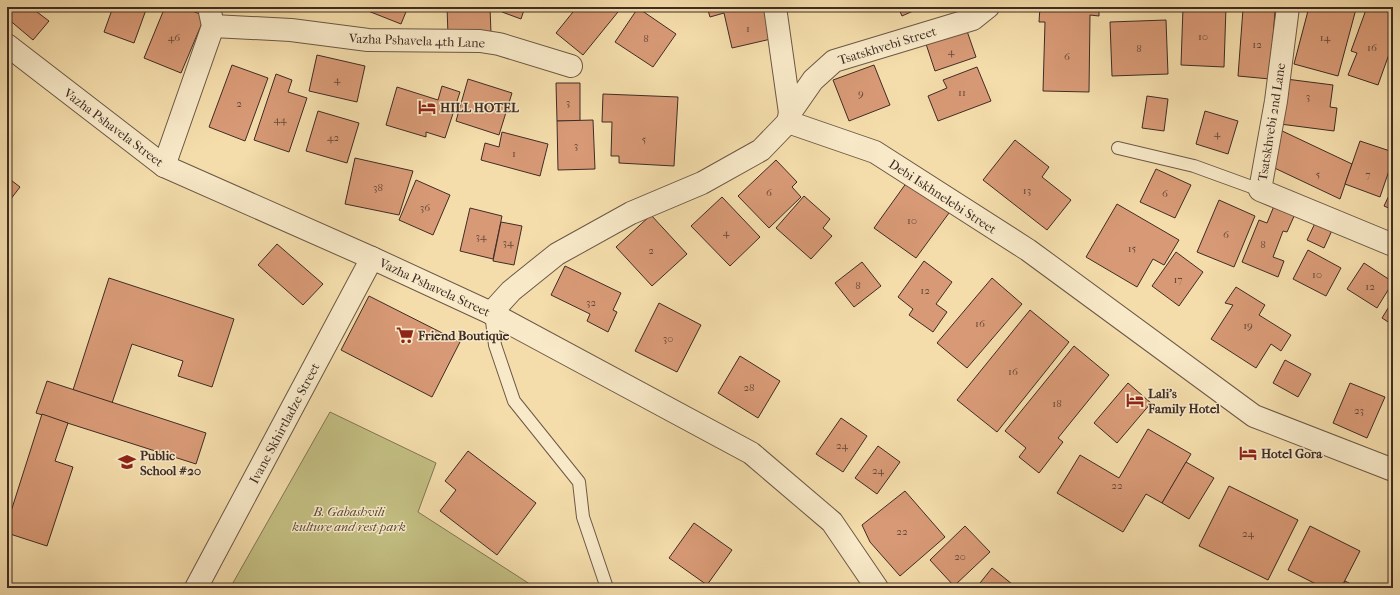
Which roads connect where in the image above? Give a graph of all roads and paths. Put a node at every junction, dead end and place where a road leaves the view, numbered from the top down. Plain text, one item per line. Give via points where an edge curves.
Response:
1 (774, 7) edge
2 (988, 7) edge
3 (1288, 7) edge
4 (211, 16) edge
5 (7, 44) edge
6 (571, 66) dead end
7 (789, 117) junction
8 (1118, 148) dead end
9 (164, 166) junction
10 (1260, 190) junction
11 (1393, 245) edge
12 (372, 258) junction
13 (491, 313) junction
14 (1393, 470) edge
15 (196, 588) edge
16 (607, 588) edge
17 (877, 588) edge

1 - 7 street
2 - 7 street, Tsatskhvebi Street via 973,19 834,62 813,80
3 - 10 street, Tsatskhvebi 2nd Lane via 1276,101
4 - 6 street, Vazha Pshavela 4th Lane via 368,40 480,41 499,44
4 - 9 street, Vazha Pshavela 4th Lane
5 - 9 street, Vazha Pshavela Street
7 - 13 street via 761,150 702,183 631,213 557,254 511,291
7 - 14 street, Debi Iskhnelebi Street via 875,152 1028,250 1254,416
8 - 10 lane via 1194,166
9 - 12 street, Vazha Pshavela Street
10 - 11 street, Tsatskhvebi 2nd Lane
12 - 13 street, Vazha Pshavela Street
12 - 15 street, Ivane Skhirtladze Street
13 - 16 lane via 495,345 514,401 579,482 584,518
13 - 17 street, Vazha Pshavela Street via 751,452 832,522

